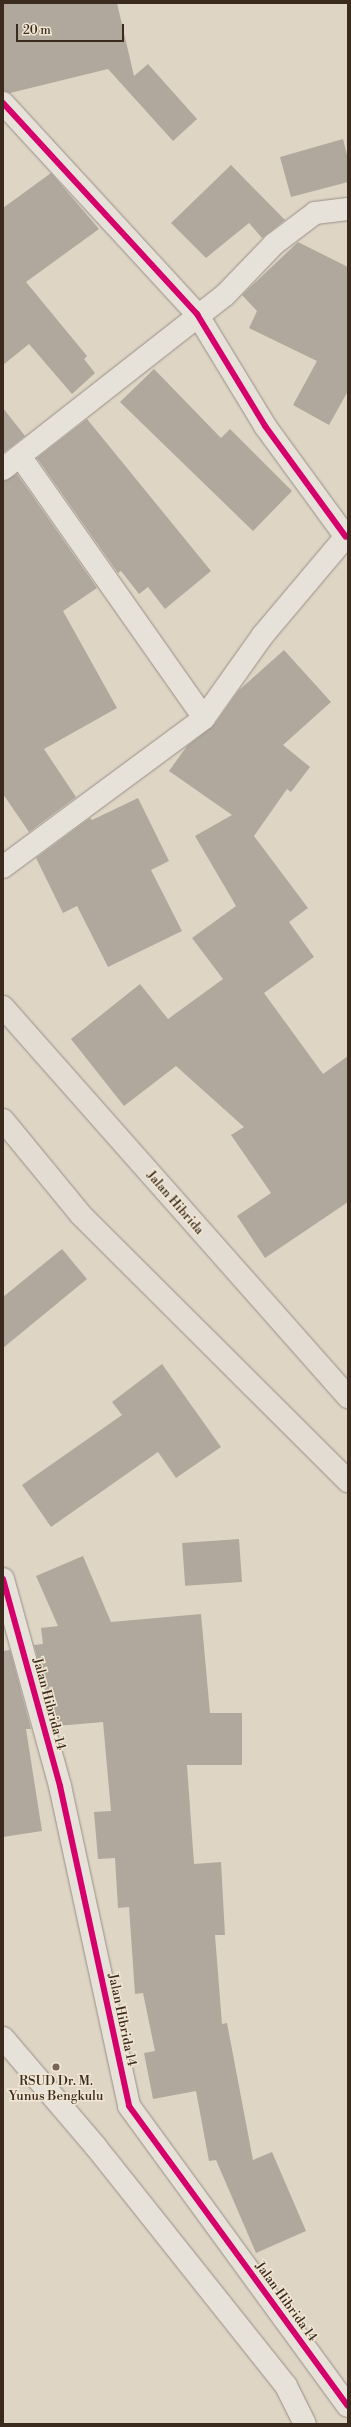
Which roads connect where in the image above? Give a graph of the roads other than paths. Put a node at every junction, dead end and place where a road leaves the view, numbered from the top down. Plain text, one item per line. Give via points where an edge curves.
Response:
1 (3, 103) edge
2 (348, 209) edge
3 (197, 314) junction
4 (11, 463) edge
5 (347, 535) edge
6 (204, 718) junction
7 (3, 866) edge
8 (3, 1007) edge
9 (3, 1120) edge
10 (343, 1391) edge
11 (348, 1481) edge
12 (3, 1579) edge
13 (3, 2038) edge
14 (348, 2406) edge
15 (305, 2424) edge

1 - 3 street
2 - 3 street via 315,213 274,244 225,295
3 - 4 street
3 - 5 street via 265,426
4 - 6 street
5 - 6 street via 263,635
6 - 7 street
8 - 10 main road, Jalan Hibrida
9 - 11 main road via 81,1215
12 - 14 street, Jalan Hibrida 14 via 60,1786 128,2106
13 - 15 street via 96,2147 286,2386

